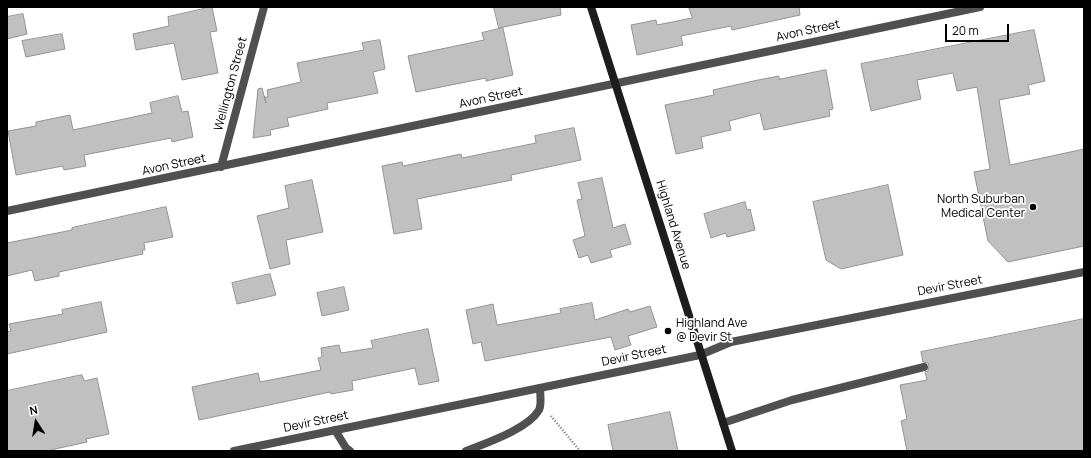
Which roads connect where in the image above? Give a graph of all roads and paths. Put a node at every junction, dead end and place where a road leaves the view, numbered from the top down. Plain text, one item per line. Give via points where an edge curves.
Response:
1 (264, 7) edge
2 (591, 7) edge
3 (980, 7) edge
4 (616, 84) junction
5 (221, 167) junction
6 (7, 211) edge
7 (1084, 272) edge
8 (700, 354) junction
9 (924, 367) dead end
10 (540, 388) junction
11 (539, 410) junction
12 (723, 423) junction
13 (335, 430) junction
14 (234, 451) edge
15 (350, 451) edge
16 (466, 451) edge
17 (580, 451) edge
18 (732, 451) edge

1 - 5 street, Wellington Street
2 - 4 main road, Highland Avenue
3 - 4 street, Avon Street
4 - 5 street, Avon Street
4 - 8 main road, Highland Avenue
5 - 6 street, Avon Street
7 - 8 street, Devir Street via 731,342
8 - 10 street, Devir Street
8 - 12 main road, Highland Avenue
9 - 12 street via 792,400
10 - 11 street
10 - 13 street, Devir Street
11 - 16 street via 528,421
11 - 17 path via 550,415
12 - 18 main road, Highland Avenue
13 - 14 street, Devir Street
13 - 15 street

